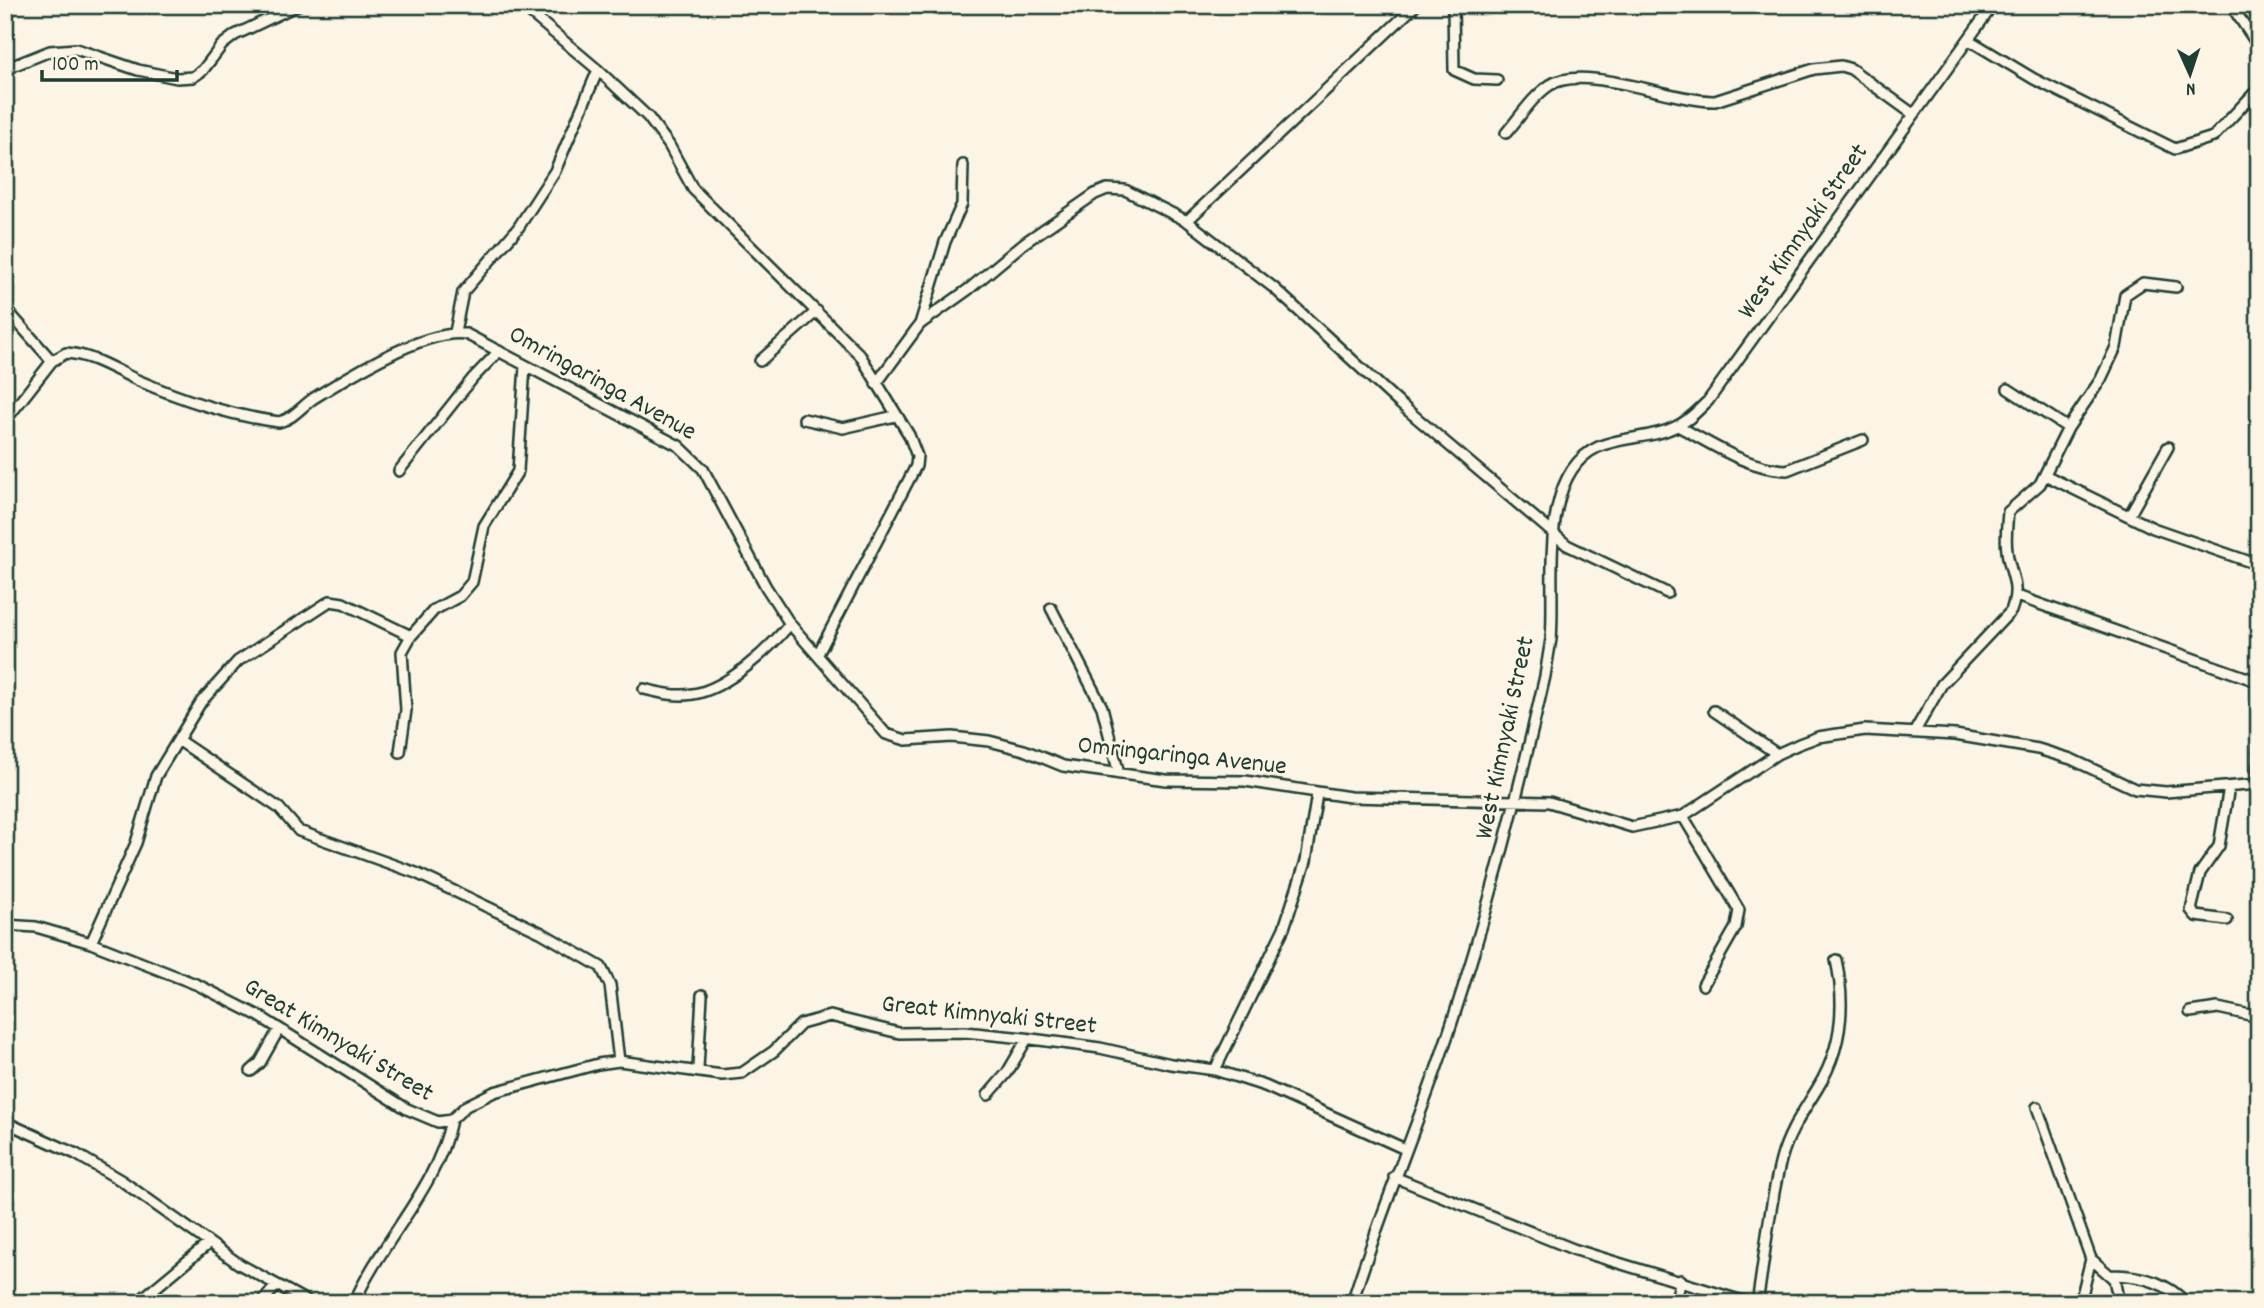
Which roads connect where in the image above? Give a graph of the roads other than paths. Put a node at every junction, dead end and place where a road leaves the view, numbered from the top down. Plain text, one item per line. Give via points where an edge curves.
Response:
1 (298, 5) edge
2 (522, 5) edge
3 (1416, 5) edge
4 (1453, 5) edge
5 (1993, 5) edge
6 (2231, 5) edge
7 (1969, 40) junction
8 (2259, 47) edge
9 (5, 69) edge
10 (598, 70) junction
11 (1497, 80) dead end
12 (2259, 88) edge
13 (1913, 114) junction
14 (1506, 134) dead end
15 (963, 166) dead end
16 (1187, 221) junction
17 (2176, 287) dead end
18 (5, 308) edge
19 (817, 311) junction
20 (920, 324) junction
21 (455, 332) junction
22 (499, 351) junction
23 (52, 361) junction
24 (761, 361) dead end
25 (525, 366) junction
26 (876, 384) junction
27 (2008, 389) dead end
28 (895, 416) junction
29 (804, 419) dead end
30 (5, 421) edge
31 (1678, 426) junction
32 (2068, 428) junction
33 (1863, 440) dead end
34 (2168, 447) dead end
35 (399, 471) dead end
36 (2045, 475) junction
37 (2129, 516) junction
38 (1553, 533) junction
39 (2259, 565) edge
40 (1667, 593) dead end
41 (2017, 596) junction
42 (1051, 608) dead end
43 (790, 624) junction
44 (411, 636) junction
45 (818, 654) junction
46 (2259, 682) edge
47 (644, 689) dead end
48 (1714, 711) dead end
49 (2259, 730) edge
50 (1915, 731) junction
51 (178, 740) junction
52 (400, 752) dead end
53 (1777, 754) junction
54 (1119, 774) junction
55 (2258, 785) edge
56 (2229, 787) junction
57 (1317, 794) junction
58 (1514, 801) junction
59 (1683, 816) junction
60 (2227, 920) dead end
61 (5, 925) edge
62 (92, 943) junction
63 (1836, 960) dead end
64 (1703, 985) dead end
65 (702, 995) dead end
66 (2190, 1012) dead end
67 (2259, 1017) edge
68 (279, 1029) junction
69 (1027, 1039) junction
70 (620, 1062) junction
71 (698, 1069) junction
72 (1215, 1070) junction
73 (251, 1071) dead end
74 (988, 1095) dead end
75 (2037, 1107) dead end
76 (451, 1120) junction
77 (8, 1123) edge
78 (5, 1133) edge
79 (1405, 1149) junction
80 (1394, 1177) junction
81 (208, 1244) junction
82 (2091, 1259) junction
83 (2111, 1275) junction
84 (1681, 1280) junction
85 (276, 1286) junction
86 (137, 1303) edge
87 (261, 1303) edge
88 (310, 1303) edge
89 (354, 1303) edge
90 (1352, 1303) edge
91 (1675, 1303) edge
92 (1749, 1303) edge
93 (1757, 1303) edge
94 (2080, 1303) edge
95 (2119, 1303) edge
96 (2186, 1303) edge

1 - 9 street via 235,35 192,77 138,70 76,49 50,51
2 - 10 street
3 - 16 street
4 - 11 street via 1454,70 1474,79
5 - 7 street, West Kimnyaki Street
6 - 8 street
7 - 12 street via 2034,79 2175,149 2213,137
7 - 13 street, West Kimnyaki Street
10 - 19 street via 648,117 694,189
10 - 21 street via 555,171 518,228 463,292
13 - 14 street via 1851,69 1829,65 1700,102 1637,86 1565,79 1538,95
13 - 31 street, West Kimnyaki Street via 1719,388
15 - 20 street via 962,204
16 - 20 street via 1125,190 1107,189 1071,208
16 - 38 street via 1274,288 1399,403
17 - 32 street via 2143,283 2125,295 2116,347
18 - 23 street
19 - 24 street
19 - 26 street via 860,355
20 - 26 street
21 - 22 street, Omringaringa Avenue
21 - 23 street via 391,355 279,422 172,393 74,353
22 - 25 street, Omringaringa Avenue
22 - 35 street
23 - 30 street
25 - 43 street, Omringaringa Avenue via 626,416 693,457
25 - 44 street via 518,471 484,526 471,582 460,596 434,610
26 - 28 street
27 - 32 street
28 - 29 street via 843,428
28 - 45 street via 915,447 916,466
31 - 33 street via 1773,470 1787,470
31 - 38 street, West Kimnyaki Street via 1604,444 1577,461 1562,492
32 - 36 street
34 - 37 street
36 - 37 street
36 - 41 street via 2037,489 2008,512 2007,555
37 - 39 street
38 - 40 street via 1578,552
38 - 58 street, West Kimnyaki Street via 1551,640
41 - 46 street
41 - 50 street via 2003,622 1941,684
42 - 54 street via 1100,703
43 - 45 street, Omringaringa Avenue
43 - 47 street via 757,658 708,689 681,695
44 - 51 street via 343,603 323,602 231,667 207,694
44 - 52 street via 402,652 406,710
45 - 54 street, Omringaringa Avenue via 876,725 897,738 989,741 1062,766
48 - 53 street
49 - 55 street
50 - 53 street via 1865,730 1818,737
50 - 56 street via 2054,753 2136,789 2166,792
51 - 62 street via 156,776 136,843
51 - 70 street via 279,808 299,831 447,887 601,967 610,985
53 - 59 street
54 - 57 street, Omringaringa Avenue via 1181,781 1245,781
55 - 56 street
56 - 60 street via 2219,846 2200,873 2191,910 2196,916
57 - 58 street, Omringaringa Avenue
57 - 72 street via 1306,861 1284,928
58 - 59 street, Omringaringa Avenue via 1567,806 1632,827
58 - 79 street, West Kimnyaki Street via 1493,894 1438,1065
59 - 64 street via 1739,910 1736,927
61 - 62 street, Great Kimnyaki Street via 36,927
62 - 68 street, Great Kimnyaki Street via 233,1001
63 - 93 street via 1843,994 1841,1024 1833,1056 1788,1136
65 - 71 street
66 - 67 street via 2218,1008
68 - 73 street
68 - 76 street, Great Kimnyaki Street via 426,1119
69 - 71 street, Great Kimnyaki Street via 965,1032 899,1033 847,1018 818,1017 801,1024 774,1051 742,1073
69 - 72 street, Great Kimnyaki Street
69 - 74 street
70 - 71 street, Great Kimnyaki Street
70 - 76 street, Great Kimnyaki Street via 494,1092 466,1106
72 - 79 street, Great Kimnyaki Street
75 - 82 street
76 - 89 street via 443,1150 422,1192 380,1250
77 - 78 street
77 - 81 street via 122,1181
79 - 80 street, West Kimnyaki Street
80 - 84 street via 1573,1249
80 - 90 street, West Kimnyaki Street
81 - 85 street
81 - 86 street
82 - 83 street
82 - 94 street
83 - 95 street
83 - 96 street via 2159,1284
84 - 91 street
84 - 92 street
85 - 87 street
85 - 88 street

